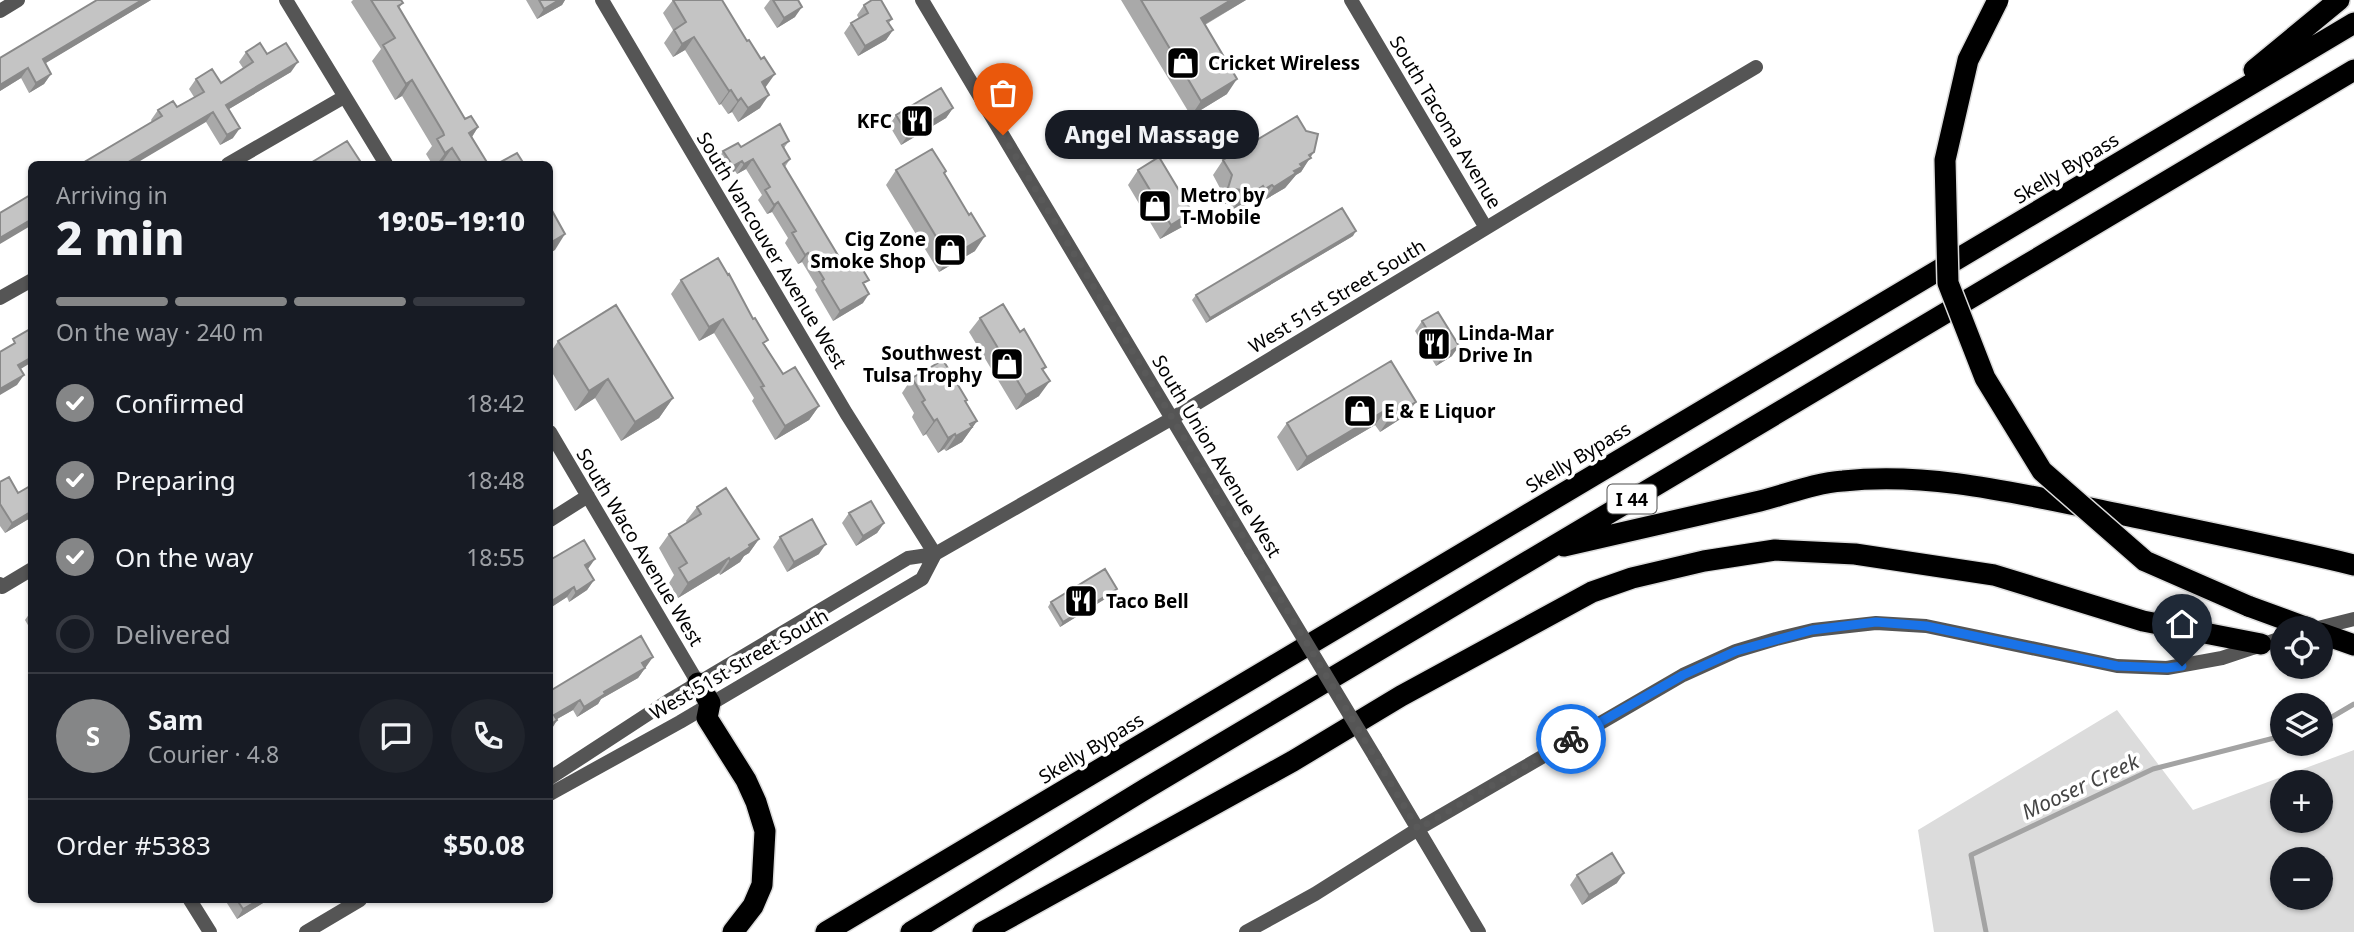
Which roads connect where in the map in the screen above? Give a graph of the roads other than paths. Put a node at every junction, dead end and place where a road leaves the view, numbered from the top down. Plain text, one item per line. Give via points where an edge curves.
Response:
1 (18, 0) edge
2 (286, 0) edge
3 (602, 0) edge
4 (922, 0) edge
5 (1351, 0) edge
6 (1998, 0) edge
7 (2339, 0) edge
8 (0, 11) edge
9 (2354, 23) edge
10 (1756, 67) dead end
11 (2354, 70) edge
12 (344, 97) junction
13 (2200, 114) junction
14 (233, 161) edge
15 (384, 161) edge
16 (1486, 228) junction
17 (28, 282) edge
18 (0, 298) edge
19 (1171, 419) junction
20 (553, 437) edge
21 (588, 496) junction
22 (553, 518) edge
23 (1545, 551) junction
24 (935, 554) junction
25 (2352, 565) edge
26 (28, 571) edge
27 (1, 585) edge
28 (2275, 616) edge
29 (2354, 619) edge
30 (2333, 626) edge
31 (2333, 637) edge
32 (2270, 641) edge
33 (2261, 644) junction
34 (2354, 645) edge
35 (698, 683) junction
36 (710, 703) junction
37 (553, 776) edge
38 (553, 792) edge
39 (1418, 829) junction
40 (192, 903) edge
41 (355, 903) edge
42 (210, 932) edge
43 (306, 932) edge
44 (733, 932) edge
45 (827, 932) edge
46 (911, 932) edge
47 (983, 932) edge
48 (1246, 932) edge
49 (1479, 932) edge

1 - 8 street
2 - 12 street
3 - 24 street, South Vancouver Avenue West via 846,413
4 - 19 street, South Union Avenue West
5 - 16 street, South Tacoma Avenue
6 - 28 highway, bridge via 1968,60 1945,160 1948,283 1985,378 2042,471 2145,561
7 - 13 highway
9 - 13 highway, Skelly Bypass / I 44
10 - 16 street, West 51st Street South
11 - 23 highway, I 44
12 - 14 street
12 - 15 street
13 - 45 highway, Skelly Bypass / I 44
16 - 19 street, West 51st Street South
17 - 18 street
19 - 24 street, West 51st Street South
19 - 39 street, South Union Avenue West, bridge
20 - 21 street, South Waco Avenue West
21 - 22 street
21 - 35 street, South Waco Avenue West
23 - 25 highway via 1800,489 1892,479 1983,487
23 - 46 highway, I 44
24 - 35 street, West 51st Street South via 908,558
24 - 36 street, West 51st Street South via 922,579
26 - 27 street
29 - 30 street
31 - 34 highway
32 - 33 street
33 - 39 street via 2222,658 2167,668 2117,666 1926,626 1876,622 1812,630 1736,651 1683,675
33 - 47 highway via 2143,621 1994,575 1855,554 1775,550 1704,561 1592,592
35 - 36 highway
35 - 37 street, West 51st Street South
36 - 38 street, West 51st Street South
36 - 44 highway via 707,718 746,780 765,831 762,885
39 - 48 street
39 - 49 street, South Union Avenue West
40 - 42 street
41 - 43 street

